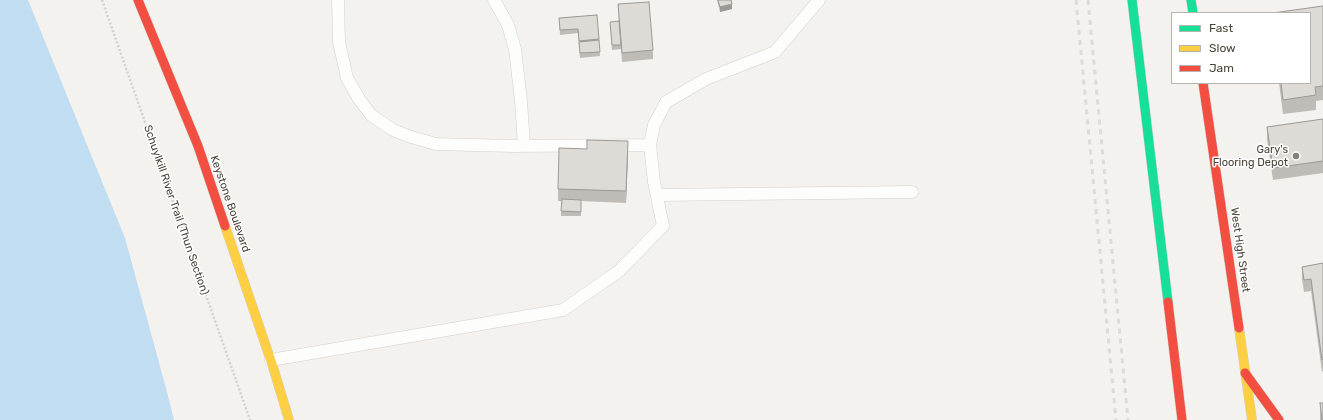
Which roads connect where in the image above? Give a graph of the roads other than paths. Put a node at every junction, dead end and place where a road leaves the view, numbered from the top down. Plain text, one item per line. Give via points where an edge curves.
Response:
1 (138, 0) edge
2 (338, 0) edge
3 (494, 0) edge
4 (819, 0) edge
5 (1132, 0) edge
6 (1191, 0) edge
7 (1193, 12) edge
8 (1203, 84) edge
9 (650, 145) junction
10 (524, 146) junction
11 (912, 192) dead end
12 (657, 195) junction
13 (271, 360) junction
14 (1246, 373) junction
15 (289, 420) edge
16 (1182, 420) edge
17 (1252, 420) edge
18 (1279, 420) edge

1 - 13 main road, Keystone Boulevard via 198,146
2 - 10 lane via 338,42 347,78 371,115 394,130 436,144
3 - 10 lane via 508,24 515,48
4 - 9 lane via 775,52 706,79 666,102 654,125
5 - 16 main road
6 - 7 main road
8 - 14 main road, West High Street
9 - 10 lane
9 - 12 lane
11 - 12 lane
12 - 13 lane via 663,226 619,271 563,310
13 - 15 main road, Keystone Boulevard
14 - 17 main road, West High Street
14 - 18 main road

